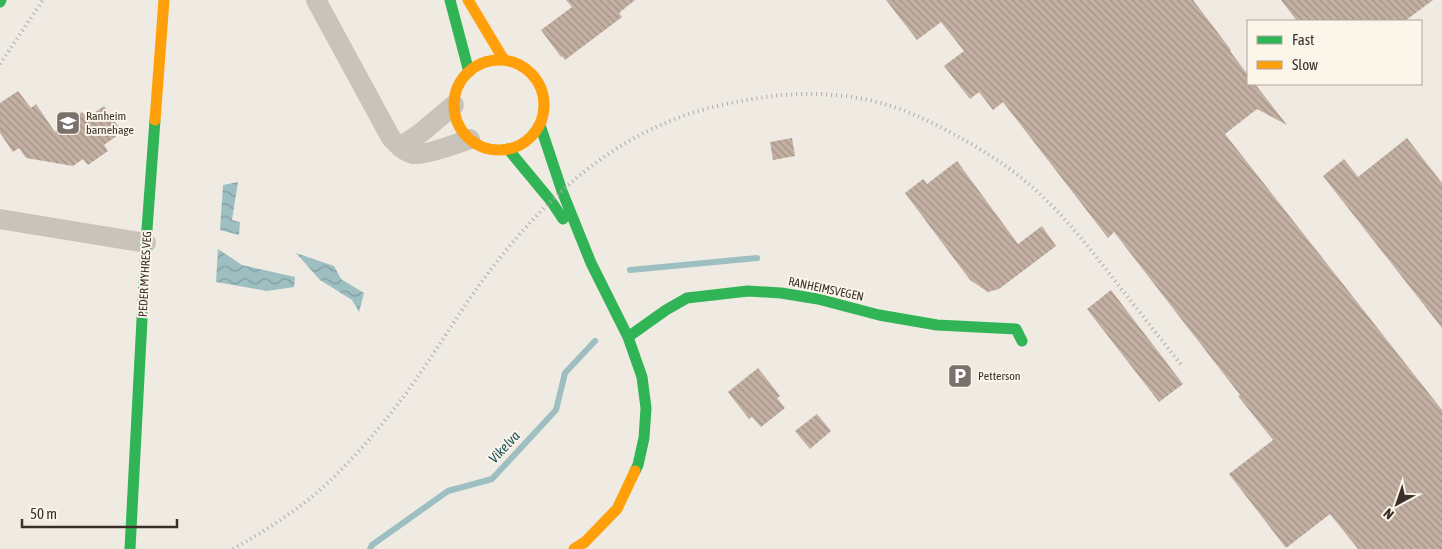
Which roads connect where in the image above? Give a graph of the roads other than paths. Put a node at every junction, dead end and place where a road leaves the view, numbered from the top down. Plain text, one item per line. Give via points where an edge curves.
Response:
1 (164, 0) edge
2 (316, 0) edge
3 (450, 0) edge
4 (468, 0) edge
5 (504, 60) junction
6 (469, 72) junction
7 (454, 105) junction
8 (540, 125) junction
9 (470, 139) junction
10 (400, 147) junction
11 (508, 149) junction
12 (0, 219) edge
13 (146, 244) junction
14 (591, 263) junction
15 (626, 332) junction
16 (1022, 341) dead end
17 (130, 549) edge
18 (574, 549) edge

1 - 13 street, PEDER MYHRES VEG
2 - 10 street via 391,138
3 - 6 street
4 - 5 street
5 - 6 street via 485,62
5 - 8 street via 524,67 539,83 544,104
6 - 7 street via 458,87
7 - 9 street via 458,124
7 - 10 street
8 - 11 street via 527,141
8 - 14 street
9 - 10 street via 413,154
9 - 11 street via 488,148
11 - 14 street via 551,201
12 - 13 street
13 - 17 street, PEDER MYHRES VEG
14 - 15 street
15 - 16 street, RANHEIMSVEGEN via 688,298 748,291 781,292 937,325 1016,329
15 - 18 street via 642,376 646,408 638,465 617,509

